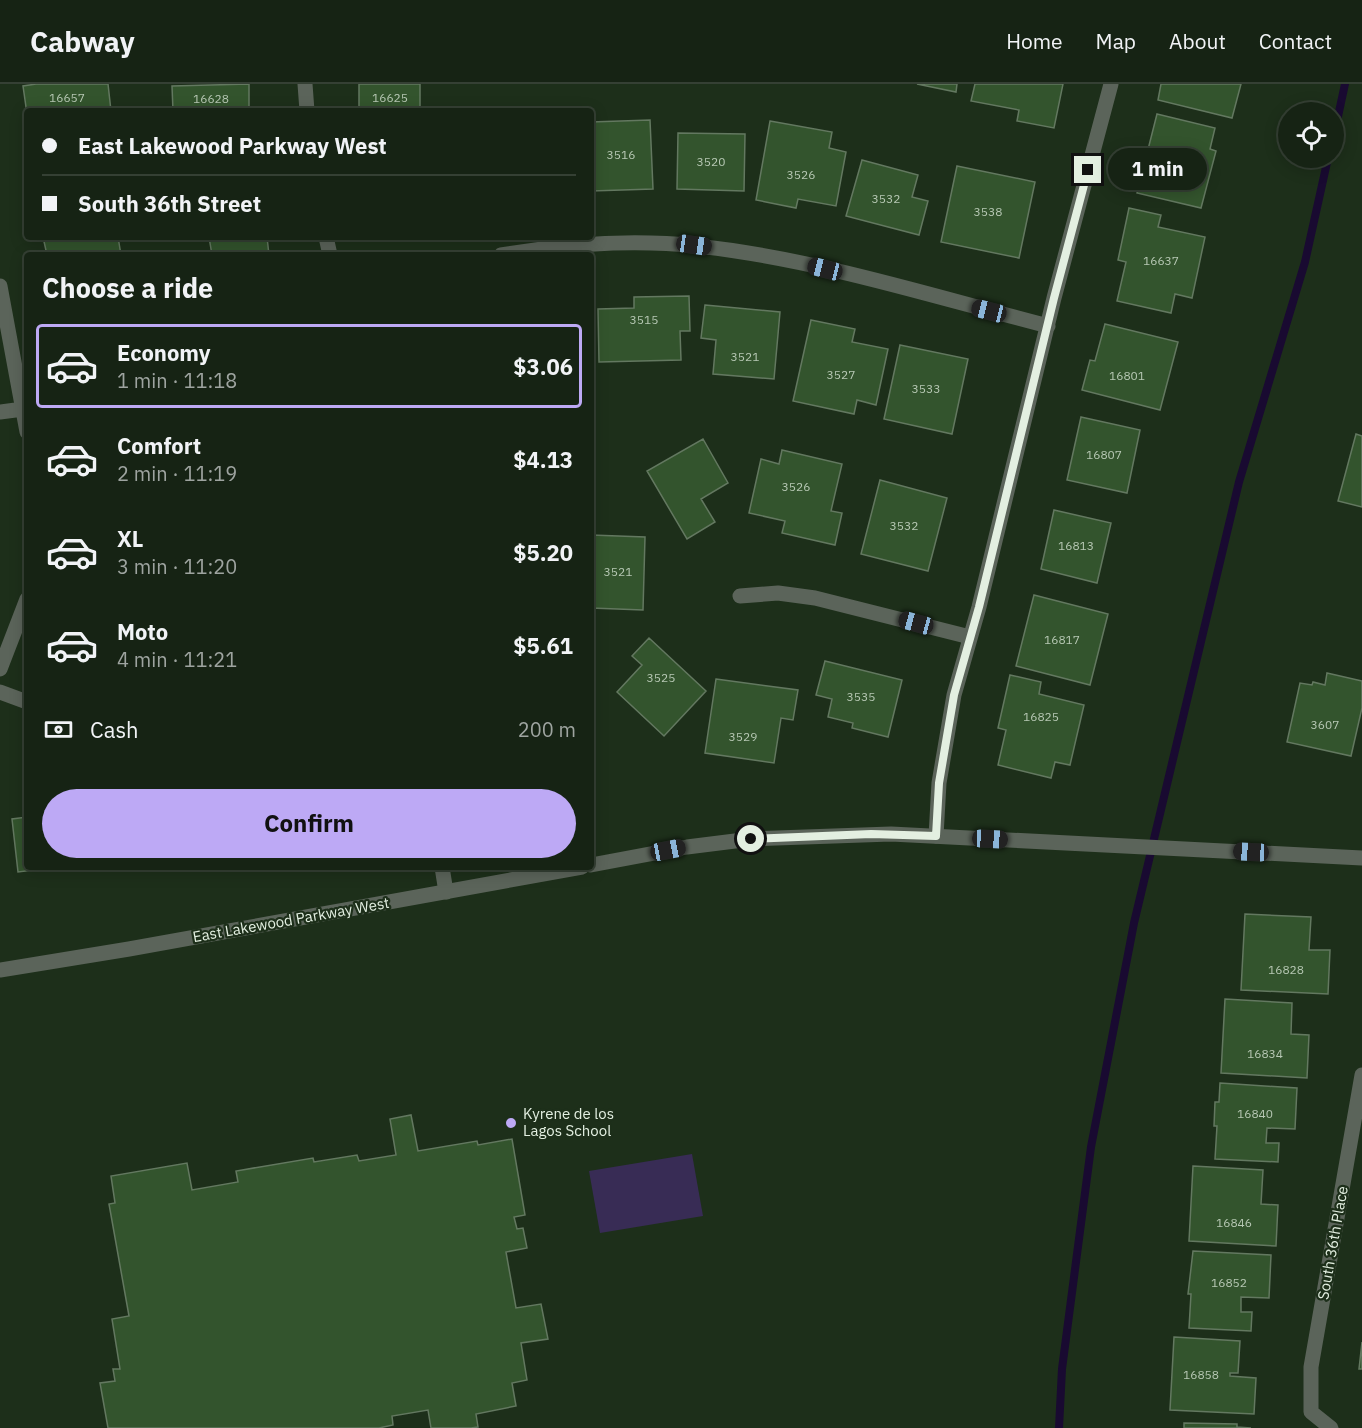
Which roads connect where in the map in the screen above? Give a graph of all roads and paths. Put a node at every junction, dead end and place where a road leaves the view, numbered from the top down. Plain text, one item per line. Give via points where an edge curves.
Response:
1 (304, 84) edge
2 (1111, 84) edge
3 (306, 108) edge
4 (518, 252) edge
5 (0, 286) edge
6 (1048, 326) junction
7 (23, 409) junction
8 (0, 412) edge
9 (24, 415) edge
10 (740, 596) dead end
11 (24, 607) edge
12 (970, 637) junction
13 (0, 669) edge
14 (0, 692) edge
15 (24, 701) edge
16 (936, 836) junction
17 (1362, 858) edge
18 (594, 864) edge
19 (442, 870) edge
20 (566, 870) edge
21 (446, 892) junction
22 (0, 970) edge
23 (1362, 1076) edge
24 (1331, 1428) edge

1 - 3 street
2 - 6 street
4 - 6 street via 585,244 694,245 765,255
5 - 7 street
6 - 12 street
7 - 8 street
7 - 9 street
10 - 12 street via 778,593 815,598
11 - 13 street
12 - 16 street via 954,695 941,772
14 - 15 street
16 - 17 street
16 - 18 street via 751,839
19 - 21 street
20 - 21 street, East Lakewood Parkway West
21 - 22 street, East Lakewood Parkway West
23 - 24 street, South 36th Place via 1311,1367 1311,1412

